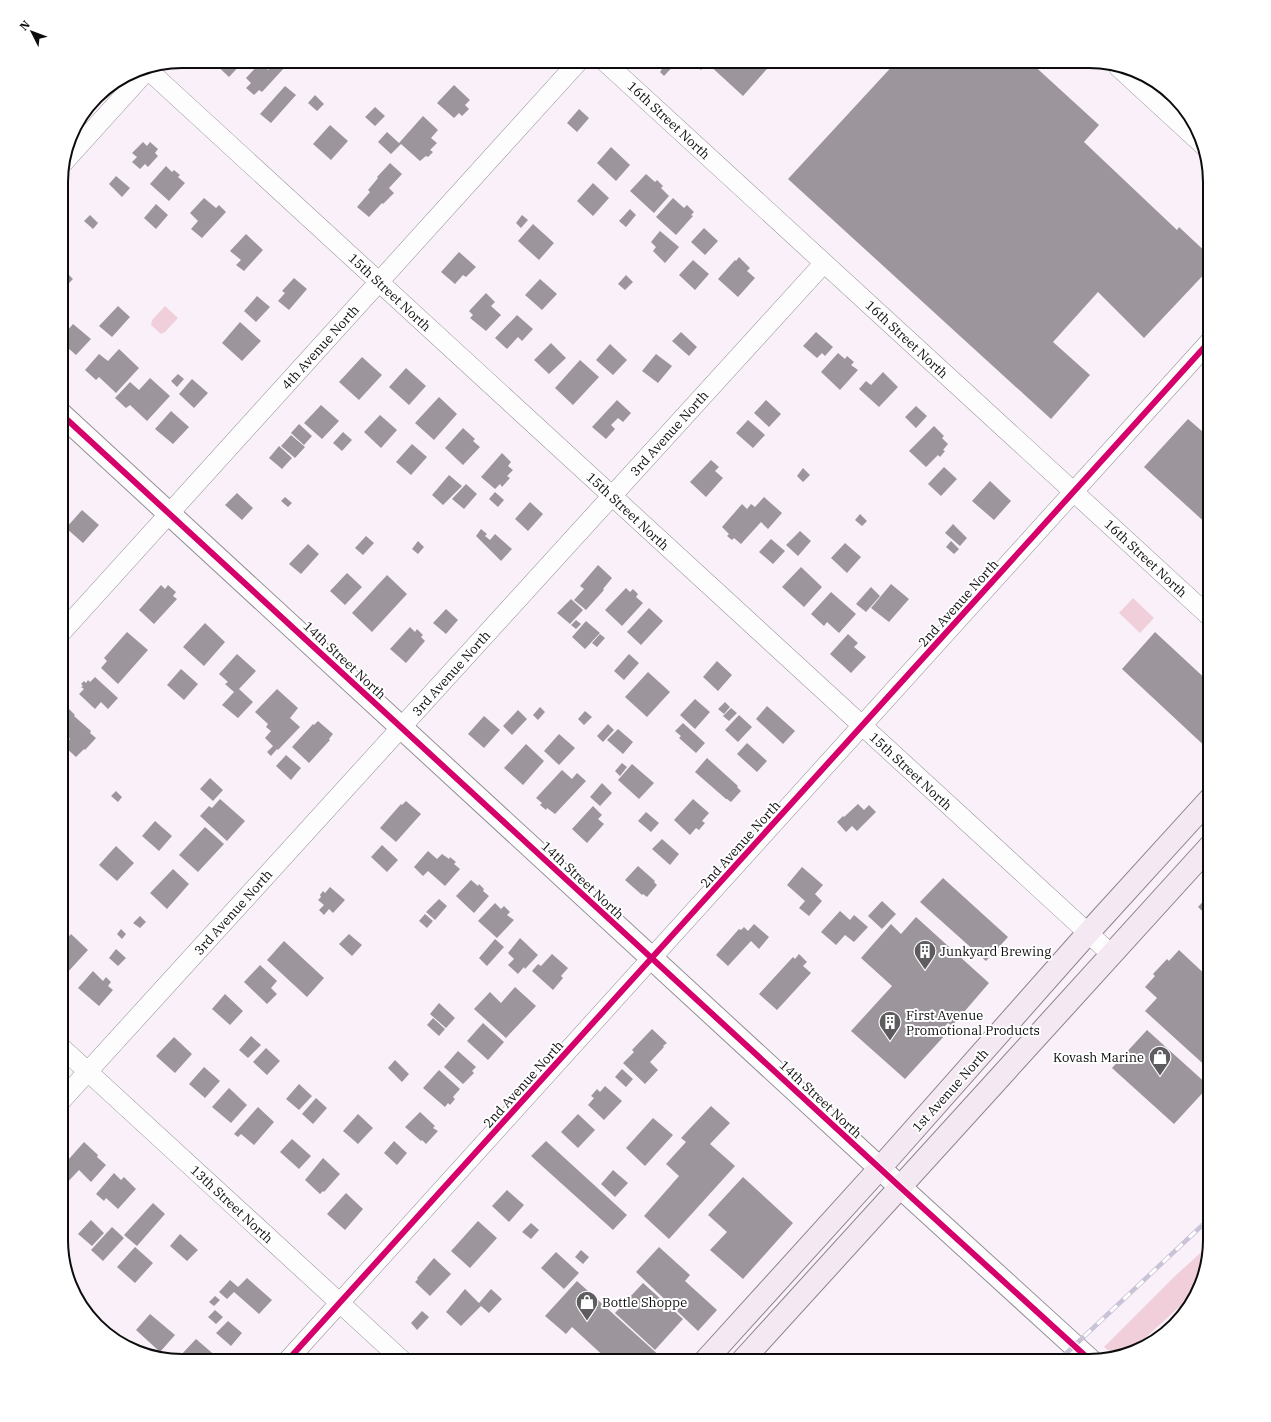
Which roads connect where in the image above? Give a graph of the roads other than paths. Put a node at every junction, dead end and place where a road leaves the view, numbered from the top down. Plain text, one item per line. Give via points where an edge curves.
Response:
1 (573, 68) edge
2 (612, 68) edge
3 (152, 72) edge
4 (1125, 74) edge
5 (141, 76) edge
6 (1193, 136) edge
7 (72, 153) edge
8 (824, 263) junction
9 (379, 282) junction
10 (1203, 349) edge
11 (68, 420) edge
12 (1074, 492) junction
13 (612, 496) junction
14 (170, 513) junction
15 (1203, 611) edge
16 (68, 625) edge
17 (862, 726) junction
18 (401, 727) junction
19 (1203, 807) edge
20 (1203, 854) edge
21 (1088, 933) junction
22 (1111, 954) junction
23 (652, 958) junction
24 (68, 1053) edge
25 (88, 1072) junction
26 (68, 1093) edge
27 (880, 1168) junction
28 (899, 1186) junction
29 (340, 1303) junction
30 (293, 1354) edge
31 (396, 1354) edge
32 (711, 1354) edge
33 (748, 1354) edge
34 (1083, 1354) edge

1 - 9 street, 4th Avenue North
2 - 8 street, 16th Street North
3 - 9 street, 15th Street North
4 - 6 street
5 - 7 street
8 - 12 street, 16th Street North
8 - 13 street, 3rd Avenue North
9 - 13 street, 15th Street North
9 - 14 street, 4th Avenue North
10 - 12 street, 2nd Avenue North
11 - 14 street, 14th Street North
12 - 15 street, 16th Street North
12 - 17 street, 2nd Avenue North
13 - 17 street, 15th Street North
13 - 18 street, 3rd Avenue North
14 - 16 street, 4th Avenue North
14 - 18 street, 14th Street North
17 - 21 street, 15th Street North
17 - 23 street, 2nd Avenue North
18 - 23 street, 14th Street North
18 - 25 street, 3rd Avenue North
19 - 21 main road, 1st Avenue North
20 - 22 main road, 1st Avenue North
21 - 22 street, 15th Street North
21 - 27 main road, 1st Avenue North
22 - 28 main road, 1st Avenue North
23 - 27 street, 14th Street North
23 - 29 street, 2nd Avenue North
24 - 25 street, 13th Street North
25 - 26 street, 3rd Avenue North
25 - 29 street, 13th Street North
27 - 28 street, 14th Street North
27 - 32 main road, 1st Avenue North
28 - 33 main road, 1st Avenue North
28 - 34 street, 14th Street North
29 - 30 street, 2nd Avenue North
29 - 31 street, 13th Street North

